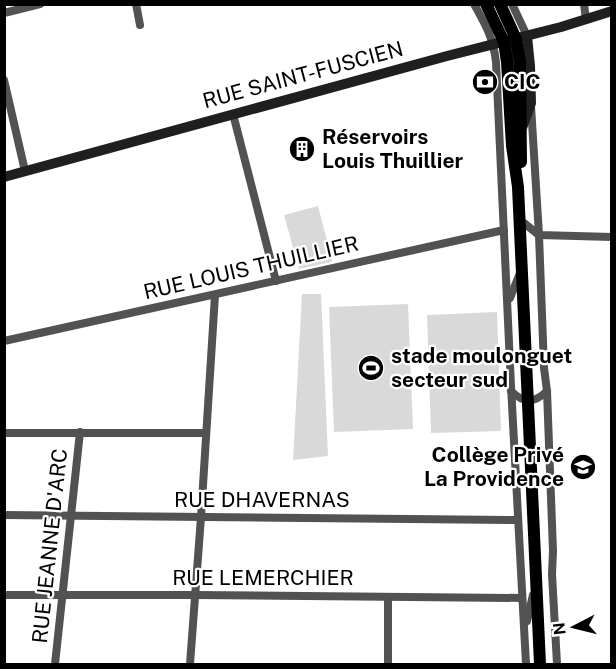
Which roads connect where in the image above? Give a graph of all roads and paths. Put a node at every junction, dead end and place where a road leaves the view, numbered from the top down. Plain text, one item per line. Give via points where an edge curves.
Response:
1 (40, 4) edge
2 (136, 4) edge
3 (474, 4) edge
4 (486, 4) edge
5 (494, 4) edge
6 (500, 4) edge
7 (512, 4) edge
8 (584, 4) edge
9 (612, 11) edge
10 (4, 13) edge
11 (586, 20) junction
12 (140, 25) dead end
13 (510, 40) junction
14 (4, 80) edge
15 (531, 103) junction
16 (233, 114) junction
17 (521, 131) junction
18 (25, 171) junction
19 (4, 177) edge
20 (519, 187) junction
21 (520, 220) junction
22 (504, 230) junction
23 (539, 235) junction
24 (612, 237) edge
25 (522, 270) junction
26 (276, 280) junction
27 (215, 295) junction
28 (508, 305) junction
29 (4, 342) edge
30 (512, 391) junction
31 (547, 391) junction
32 (528, 400) junction
33 (80, 432) junction
34 (4, 433) edge
35 (206, 433) junction
36 (4, 515) edge
37 (71, 516) junction
38 (201, 517) junction
39 (518, 520) junction
40 (537, 585) junction
41 (4, 595) edge
42 (195, 595) junction
43 (63, 596) junction
44 (388, 597) junction
45 (522, 598) junction
46 (525, 632) junction
47 (55, 664) edge
48 (190, 664) edge
49 (388, 664) edge
50 (526, 664) edge
51 (540, 664) edge
52 (556, 664) edge

1 - 10 street
2 - 12 street
3 - 13 street via 491,35
4 - 13 main road
5 - 13 main road
6 - 13 main road
7 - 13 street
8 - 11 street
9 - 11 main road, RUE SAINT-FUSCIEN
11 - 13 main road, RUE SAINT-FUSCIEN
13 - 15 main road via 530,66
13 - 16 main road, RUE SAINT-FUSCIEN
13 - 17 main road via 520,65
13 - 20 main road via 507,67
13 - 22 street via 496,62
14 - 18 street
15 - 17 main road
15 - 23 street
16 - 18 main road, RUE SAINT-FUSCIEN
16 - 26 street
17 - 20 main road
18 - 19 main road, RUE SAINT-FUSCIEN
20 - 21 main road
21 - 23 street
21 - 25 main road
22 - 26 street, RUE LOUIS THUILLIER
22 - 28 street
23 - 24 street
23 - 31 street
25 - 28 street
25 - 32 main road
26 - 27 street, RUE LOUIS THUILLIER
27 - 29 street, RUE LOUIS THUILLIER
27 - 35 street
28 - 30 street
30 - 32 street
30 - 39 street
31 - 32 street via 536,400
31 - 52 street
32 - 40 main road
33 - 34 street
33 - 35 street
33 - 37 street, RUE JEANNE D'ARC
35 - 38 street
36 - 37 street, RUE DHAVERNAS
37 - 38 street, RUE DHAVERNAS
37 - 43 street, RUE JEANNE D'ARC
38 - 39 street, RUE DHAVERNAS
38 - 42 street
39 - 45 street
40 - 46 street
40 - 51 main road
41 - 43 street, RUE LEMERCHIER
42 - 43 street, RUE LEMERCHIER
42 - 44 street, RUE LEMERCHIER
42 - 48 street
43 - 47 street, RUE JEANNE D'ARC
44 - 45 street, RUE LEMERCHIER
44 - 49 street
45 - 46 street
46 - 50 street

